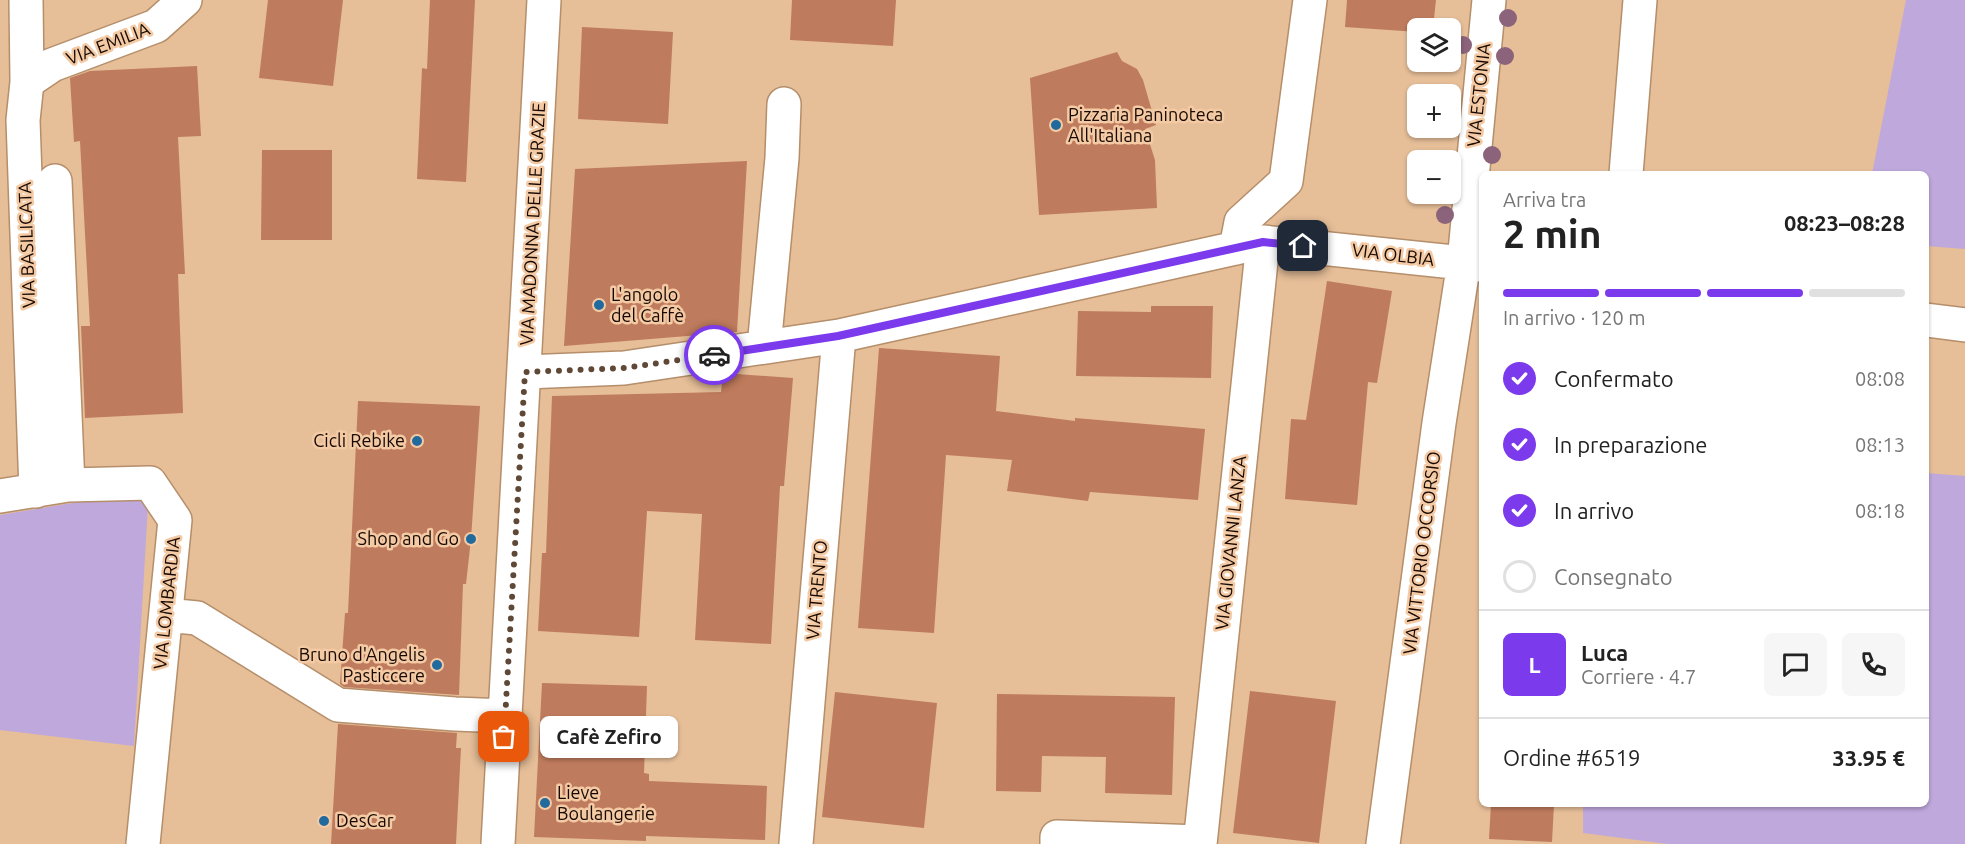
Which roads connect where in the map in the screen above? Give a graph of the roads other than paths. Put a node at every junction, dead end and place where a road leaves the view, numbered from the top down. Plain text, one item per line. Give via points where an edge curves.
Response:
1 (26, 0) edge
2 (185, 0) edge
3 (544, 0) edge
4 (1310, 0) edge
5 (1489, 0) edge
6 (1640, 0) edge
7 (157, 13) edge
8 (27, 81) junction
9 (784, 104) dead end
10 (11, 119) edge
11 (1626, 171) edge
12 (55, 181) dead end
13 (1250, 245) junction
14 (1473, 264) edge
15 (1929, 320) edge
16 (1965, 325) edge
17 (838, 336) junction
18 (764, 347) junction
19 (525, 372) junction
20 (68, 485) junction
21 (36, 490) junction
22 (0, 496) edge
23 (166, 615) junction
24 (506, 716) junction
25 (1200, 843) edge
26 (143, 844) edge
27 (498, 844) edge
28 (796, 844) edge
29 (1057, 844) edge
30 (1383, 844) edge

1 - 8 street, VIA BASILICATA
2 - 7 street, VIA EMILIA
3 - 19 street, VIA MADONNA DELLE GRAZIE
4 - 13 street, VIA GIOVANNI LANZA via 1286,181 1241,222
5 - 14 street, VIA ESTONIA
6 - 11 street
7 - 8 street, VIA EMILIA via 51,65
8 - 10 street, VIA BASILICATA
9 - 18 street via 790,158
10 - 21 street, VIA BASILICATA
12 - 20 street
13 - 14 street, VIA OLBIA
13 - 17 street, VIA OLBIA
13 - 25 street, VIA GIOVANNI LANZA
14 - 30 street, VIA VITTORIO OCCORSIO via 1438,423
15 - 16 street
17 - 18 street, VIA OLBIA
17 - 28 street, VIA TRENTO
18 - 19 street, VIA OLBIA via 624,368
19 - 24 street, VIA MADONNA DELLE GRAZIE
20 - 21 street, VIA LOMBARDIA
20 - 23 street, VIA LOMBARDIA via 150,483 175,520
21 - 22 street, VIA LOMBARDIA
23 - 24 street via 197,618 338,705
23 - 26 street, VIA LOMBARDIA
24 - 27 street, VIA MADONNA DELLE GRAZIE
25 - 29 street via 1057,837

